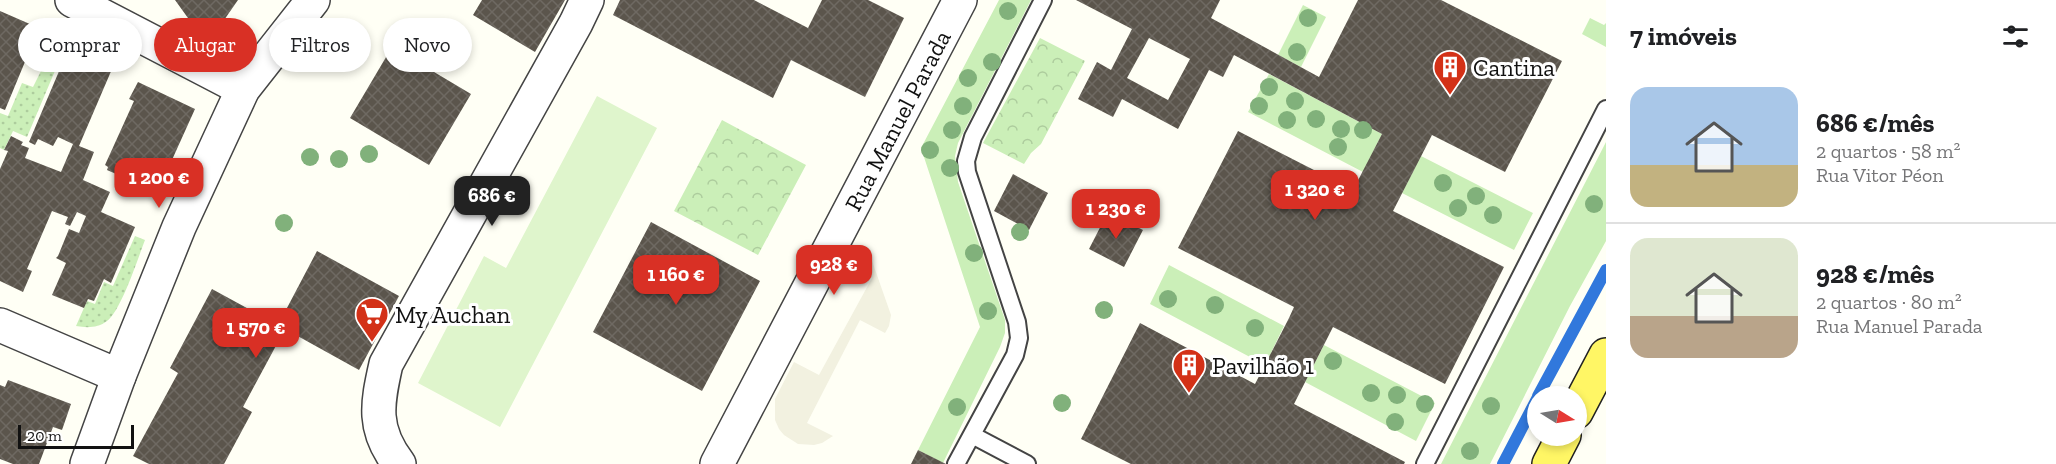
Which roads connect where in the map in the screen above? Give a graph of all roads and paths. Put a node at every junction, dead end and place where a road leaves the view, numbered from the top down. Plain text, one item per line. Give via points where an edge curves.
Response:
1 (72, 0) edge
2 (313, 0) edge
3 (587, 0) edge
4 (960, 0) edge
5 (1043, 0) edge
6 (243, 88) junction
7 (1606, 109) edge
8 (0, 325) edge
9 (1606, 355) edge
10 (119, 376) junction
11 (1587, 391) edge
12 (972, 435) junction
13 (1559, 446) edge
14 (87, 464) edge
15 (399, 464) edge
16 (717, 464) edge
17 (956, 464) edge
18 (1028, 464) edge
19 (1425, 464) edge
20 (1550, 464) edge

1 - 6 street
2 - 6 street
3 - 15 street via 386,364 378,397 379,426
4 - 16 street, Rua Manuel Parada
5 - 12 lane via 973,137 966,161 1019,338 1015,355
6 - 10 street via 179,227
7 - 19 lane
8 - 10 street
9 - 11 main road
10 - 14 street
12 - 17 lane
12 - 18 lane
13 - 20 main road

